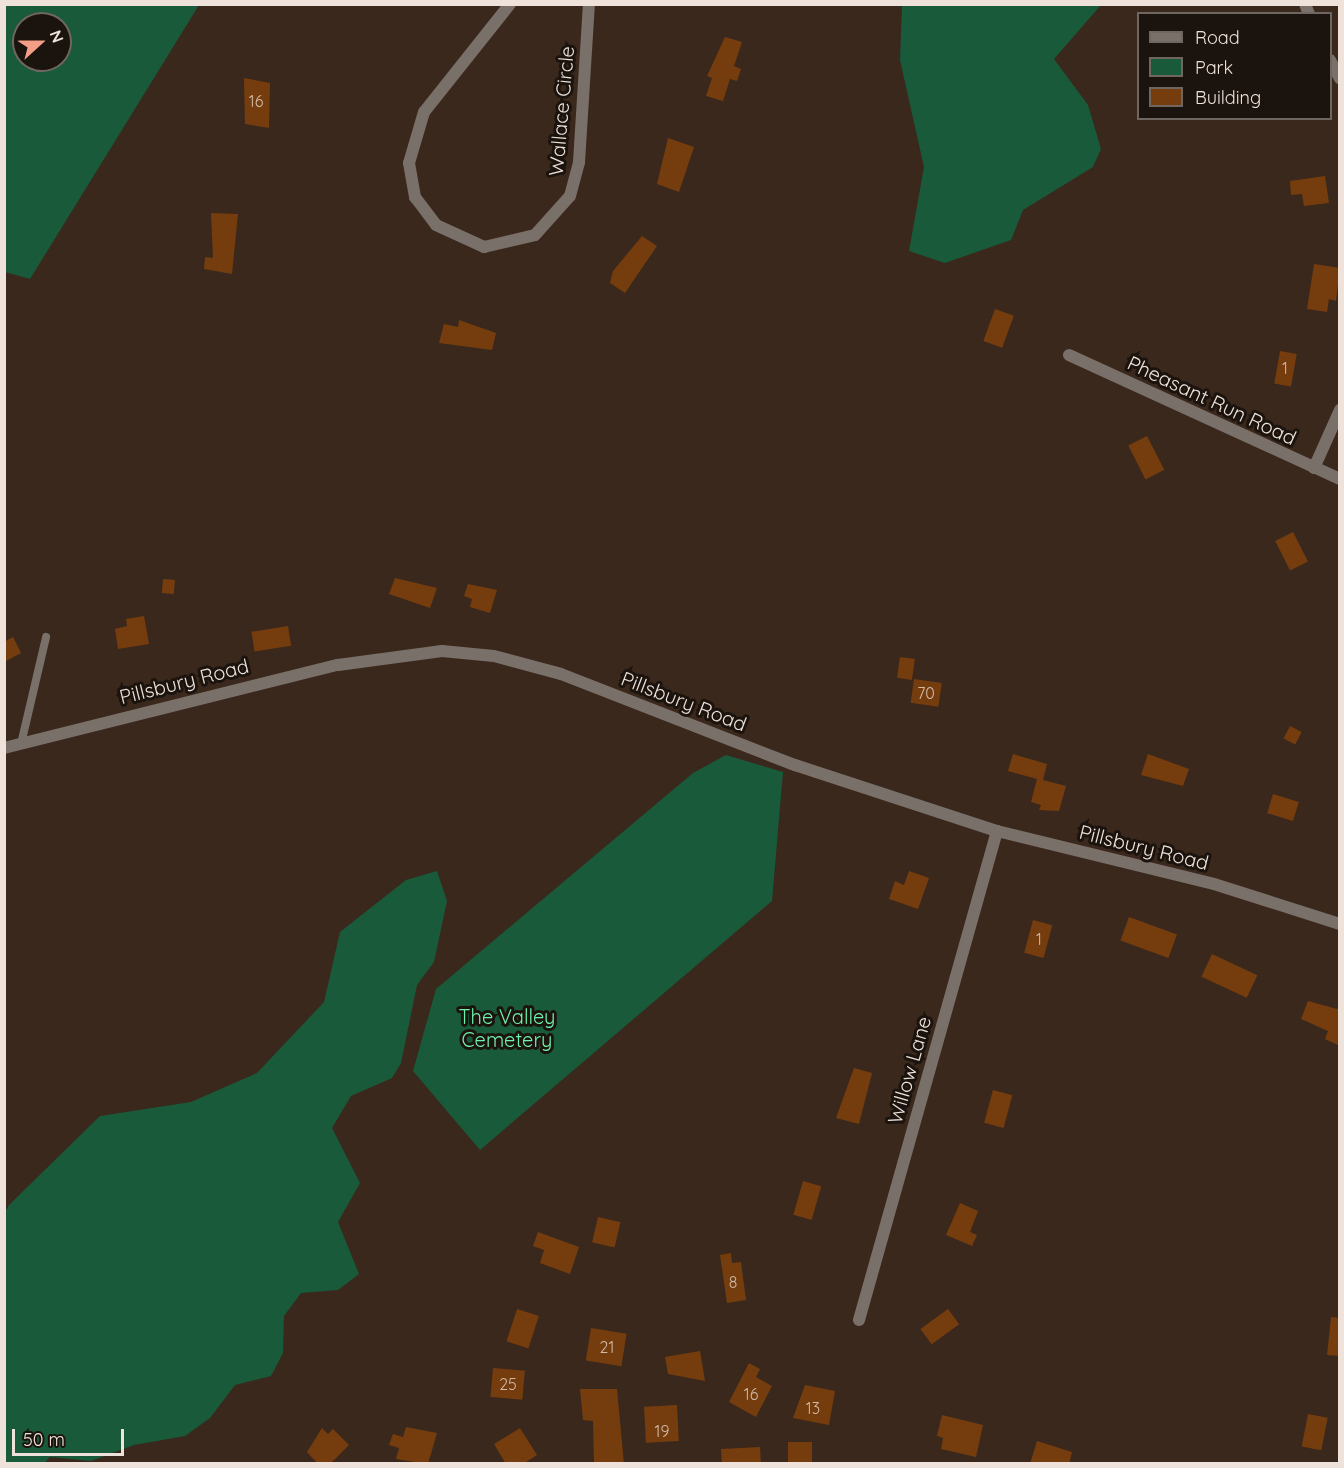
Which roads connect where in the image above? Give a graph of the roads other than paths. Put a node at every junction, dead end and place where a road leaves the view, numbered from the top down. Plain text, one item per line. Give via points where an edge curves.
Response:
1 (510, 4) edge
2 (589, 4) edge
3 (1332, 64) edge
4 (1340, 79) edge
5 (1069, 356) dead end
6 (1340, 410) edge
7 (1314, 468) junction
8 (1340, 479) edge
9 (46, 637) dead end
10 (21, 744) junction
11 (4, 748) edge
12 (997, 831) junction
13 (1340, 924) edge
14 (860, 1320) dead end

1 - 2 street, Wallace Circle via 424,112 409,163 415,197 436,225 484,247 535,235 570,196 579,162
3 - 4 street
5 - 7 street, Pheasant Run Road
6 - 7 street
7 - 8 street, Pheasant Run Road
9 - 10 lane
10 - 11 street, Pillsbury Road
10 - 12 street, Pillsbury Road via 338,665 442,651 494,656 561,674 795,765
12 - 13 street, Pillsbury Road via 1214,884
12 - 14 street, Willow Lane

